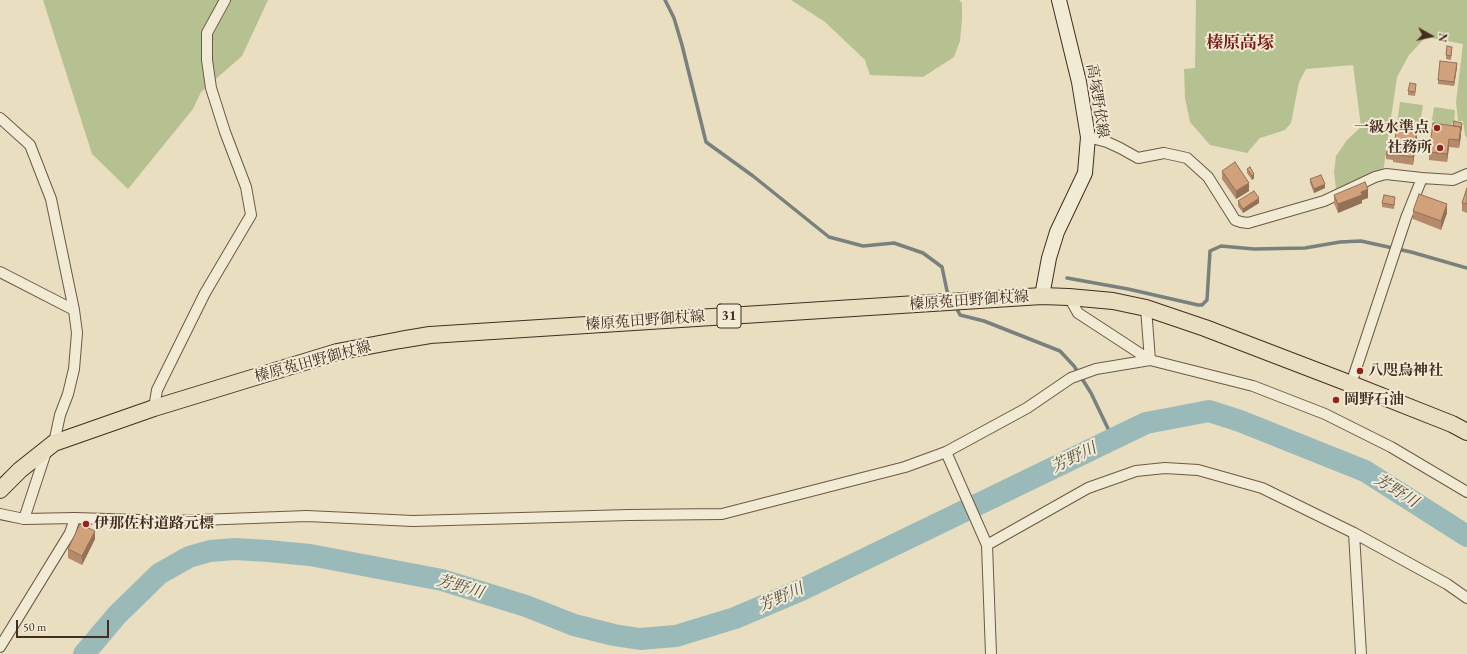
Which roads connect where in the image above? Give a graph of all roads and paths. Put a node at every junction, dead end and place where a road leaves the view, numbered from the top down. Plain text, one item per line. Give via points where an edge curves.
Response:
1 (225, 0) edge
2 (1059, 0) edge
3 (0, 118) edge
4 (1088, 137) junction
5 (1467, 174) edge
6 (1422, 178) junction
7 (0, 272) edge
8 (1042, 296) junction
9 (1069, 297) junction
10 (1146, 308) junction
11 (74, 310) junction
12 (1150, 360) junction
13 (1351, 384) junction
14 (154, 408) junction
15 (1467, 432) edge
16 (51, 445) junction
17 (948, 455) junction
18 (0, 490) edge
19 (1467, 492) edge
20 (0, 514) edge
21 (75, 518) junction
22 (24, 519) junction
23 (1354, 533) junction
24 (985, 541) junction
25 (1467, 598) edge
26 (0, 647) edge
27 (992, 654) edge
28 (1361, 654) edge

1 - 14 street via 208,33 207,60 211,88 246,187 251,215 204,293 157,390
2 - 4 main road, 高塚野依線 via 1080,82
3 - 11 street via 30,145 51,199
4 - 6 street via 1107,142 1138,158 1164,153 1187,158 1208,177 1235,220 1248,223 1324,201 1386,174
4 - 8 main road, 高塚野依線 via 1085,173 1057,232
5 - 6 street via 1453,180
6 - 13 street
7 - 11 street
8 - 9 main road, 榛原菟田野御杖線 / 31
8 - 14 main road, 榛原菟田野御杖線 / 31 via 430,335 337,352
9 - 10 main road, 榛原菟田野御杖線 / 31
9 - 12 street via 1078,313
10 - 12 street
10 - 13 main road, 榛原菟田野御杖線 / 31
11 - 16 street via 77,333 74,369
12 - 17 street via 1096,369 1071,378 1027,408
12 - 19 street via 1253,386 1325,414 1391,447
13 - 15 main road, 榛原菟田野御杖線 / 31
14 - 16 main road, 榛原菟田野御杖線 / 31
16 - 18 main road, 榛原菟田野御杖線 / 31
16 - 22 street
17 - 21 street via 722,514 413,521 307,516 172,521
17 - 24 street
20 - 22 street
21 - 22 street
21 - 26 street via 70,533
23 - 24 street via 1262,488 1198,470 1165,468 1136,471 1088,488
23 - 25 street via 1447,584
23 - 28 street
24 - 27 street

